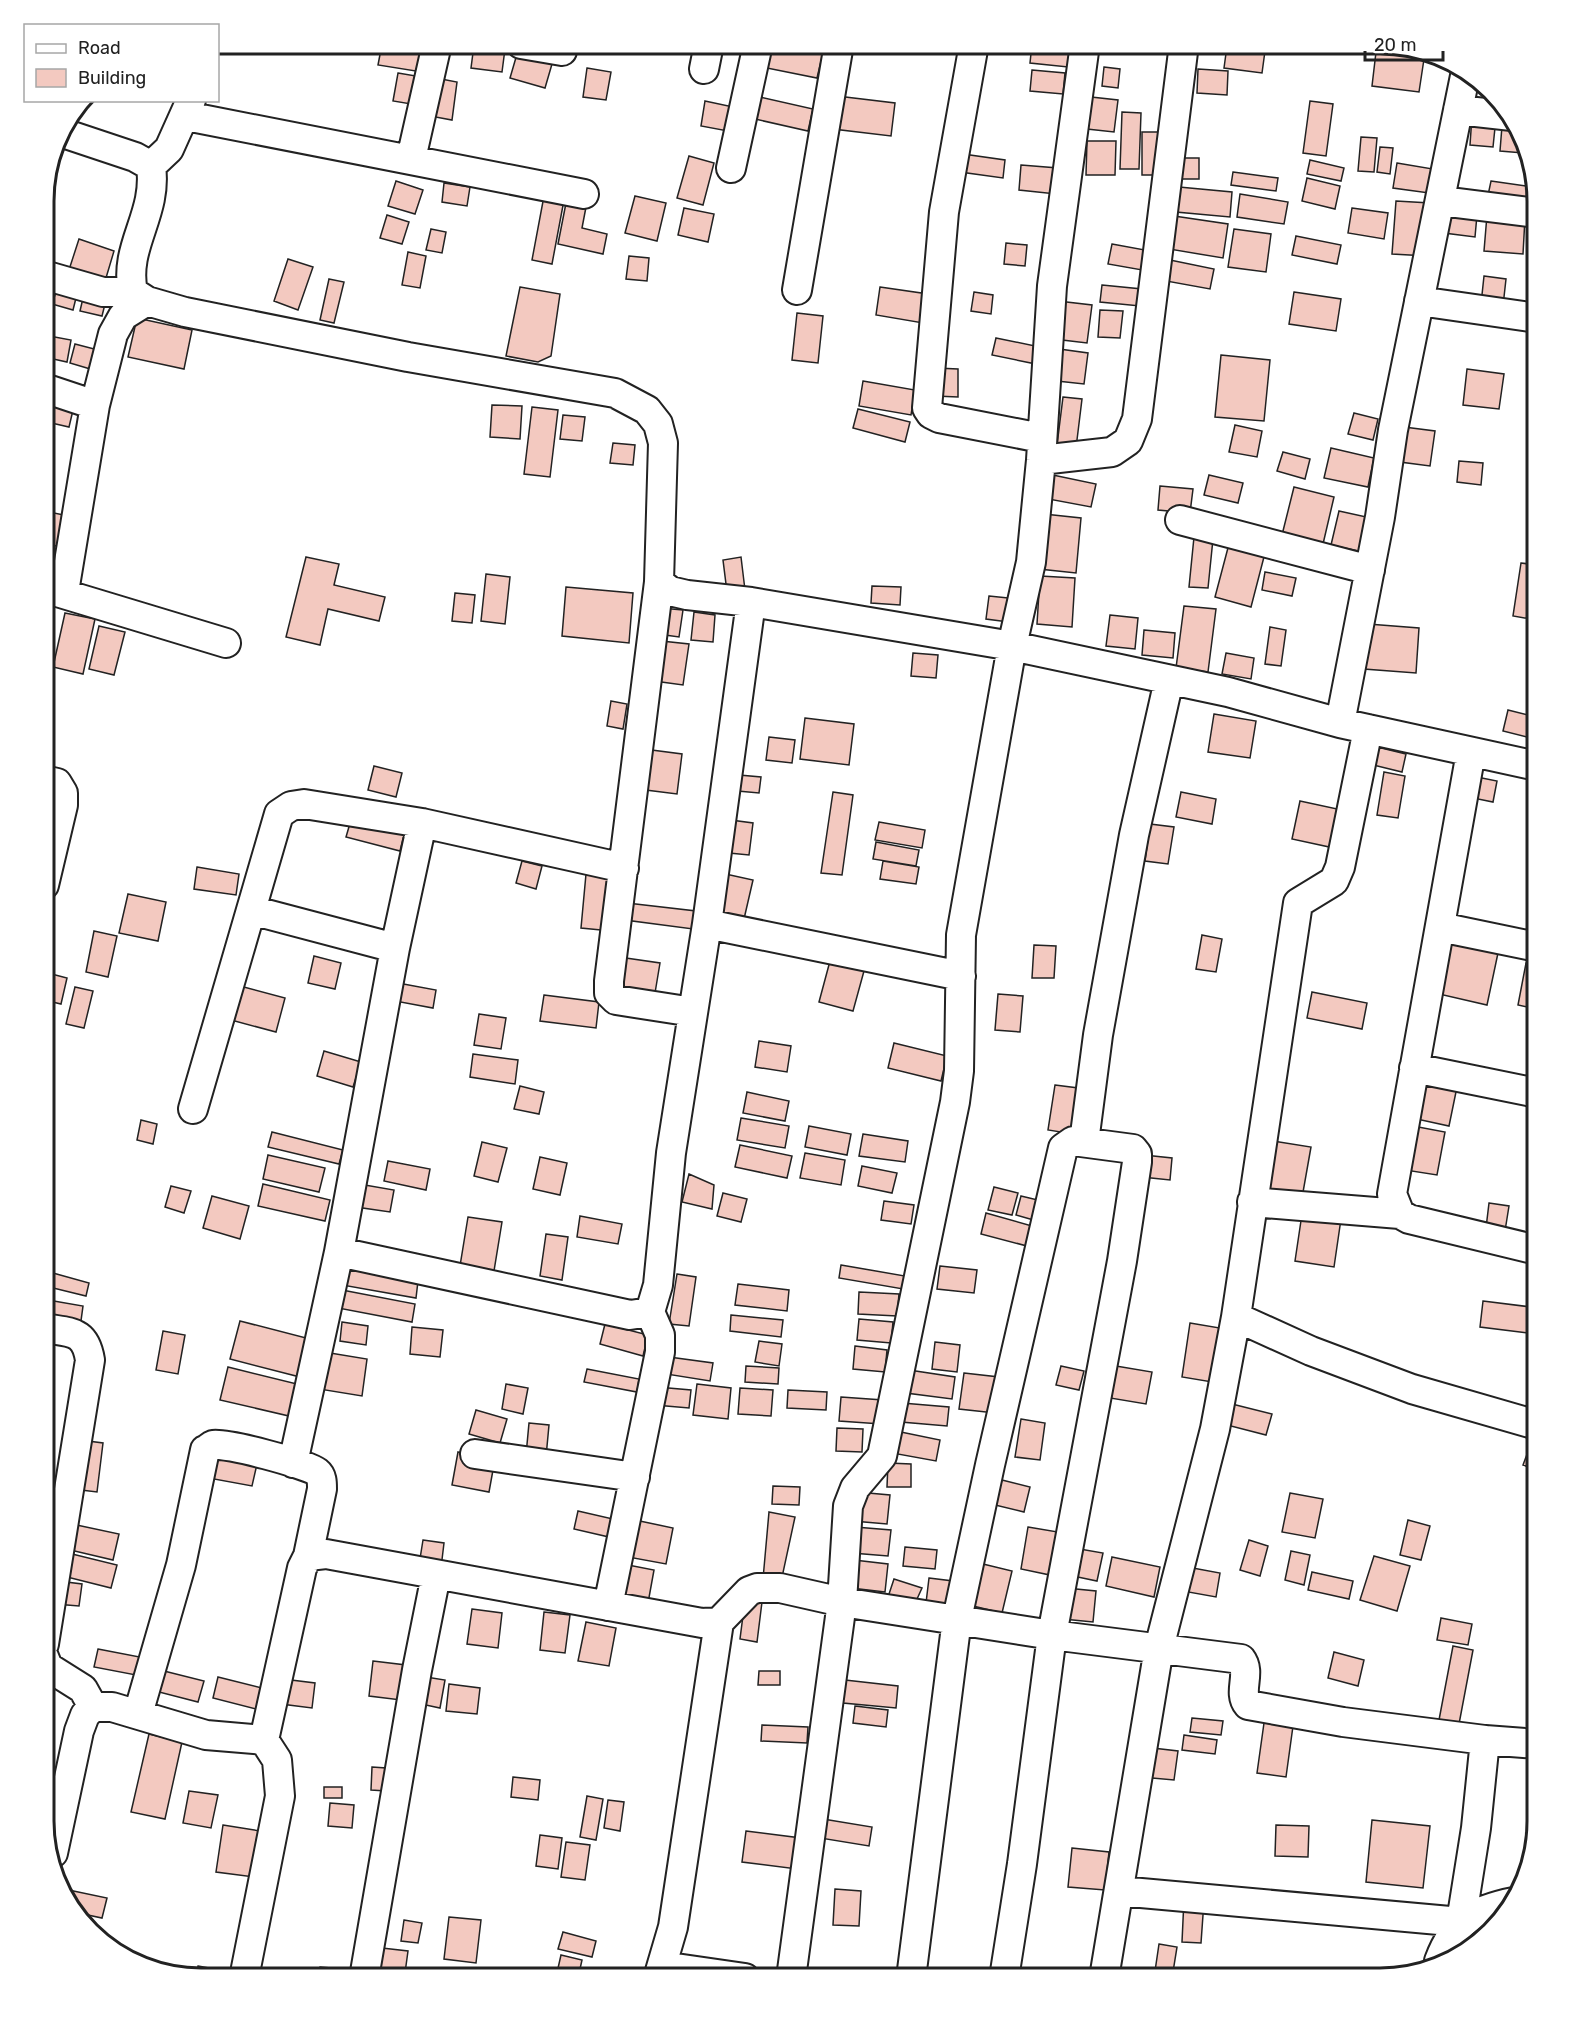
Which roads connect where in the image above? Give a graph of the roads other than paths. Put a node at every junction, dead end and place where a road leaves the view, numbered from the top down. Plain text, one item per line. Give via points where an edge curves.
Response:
1 (435, 54) edge
2 (756, 54) edge
3 (837, 54) edge
4 (972, 54) edge
5 (1084, 54) edge
6 (1183, 54) edge
7 (1464, 81) edge
8 (189, 108) edge
9 (1458, 110) junction
10 (1498, 114) edge
11 (70, 135) edge
12 (411, 159) junction
13 (151, 166) junction
14 (731, 168) dead end
15 (584, 194) dead end
16 (1442, 201) junction
17 (1527, 212) edge
18 (54, 278) edge
19 (797, 290) dead end
20 (140, 296) junction
21 (1419, 301) junction
22 (1527, 316) edge
23 (54, 391) edge
24 (95, 405) junction
25 (1041, 449) junction
26 (1180, 519) dead end
27 (1370, 570) junction
28 (659, 582) junction
29 (54, 590) edge
30 (751, 602) junction
31 (226, 643) dead end
32 (1012, 646) junction
33 (1169, 680) junction
34 (1340, 723) junction
35 (1368, 729) junction
36 (1472, 752) junction
37 (1527, 764) edge
38 (54, 782) edge
39 (422, 823) junction
40 (54, 843) edge
41 (624, 868) junction
42 (251, 910) junction
43 (707, 924) junction
44 (1440, 927) junction
45 (1527, 945) edge
46 (395, 948) junction
47 (960, 976) junction
48 (693, 1012) junction
49 (1414, 1068) junction
50 (1527, 1091) edge
51 (193, 1109) dead end
52 (1084, 1142) junction
53 (1252, 1202) junction
54 (1400, 1214) junction
55 (1527, 1247) edge
56 (339, 1252) junction
57 (650, 1312) junction
58 (1236, 1317) junction
59 (54, 1330) edge
60 (1527, 1422) edge
61 (475, 1454) dead end
62 (293, 1463) junction
63 (635, 1477) junction
64 (308, 1556) junction
65 (436, 1575) junction
66 (54, 1599) edge
67 (842, 1602) junction
68 (608, 1606) junction
69 (957, 1619) junction
70 (719, 1622) junction
71 (1053, 1635) junction
72 (1159, 1648) junction
73 (54, 1666) edge
74 (93, 1707) junction
75 (138, 1714) junction
76 (264, 1740) junction
77 (1485, 1740) junction
78 (1527, 1743) edge
79 (55, 1842) edge
80 (1119, 1891) junction
81 (1501, 1905) edge
82 (1461, 1922) junction
83 (1441, 1955) edge
84 (246, 1968) edge
85 (366, 1968) edge
86 (661, 1968) edge
87 (792, 1968) edge
88 (912, 1968) edge
89 (1006, 1968) edge
90 (1106, 1968) edge

1 - 12 street
2 - 14 street
3 - 19 street
4 - 25 street via 944,212 927,408 939,418
5 - 25 street via 1052,286
6 - 25 street via 1137,419 1128,441 1112,452
7 - 9 street
8 - 12 street
8 - 13 street via 169,149
9 - 10 street
9 - 16 street
11 - 13 street
12 - 15 street
13 - 20 street via 152,199 132,258 130,276
16 - 17 street
16 - 21 street
18 - 20 street via 103,292
20 - 24 street via 112,334
20 - 28 street via 185,312 615,393 635,401 658,424 663,443
21 - 22 street
21 - 27 street
23 - 24 street
24 - 29 street
25 - 32 street via 1031,562
26 - 27 street
27 - 34 street
28 - 30 street via 670,591 687,595
28 - 41 street
29 - 31 street
30 - 32 street
30 - 43 street
32 - 33 street
32 - 47 street via 961,935
33 - 34 street
33 - 52 street via 1134,835 1098,1035
34 - 35 street
35 - 36 street
35 - 53 street via 1340,867 1334,881 1298,903
36 - 37 street
36 - 44 street
38 - 40 street via 63,793
39 - 41 street
39 - 42 street via 304,804 291,806 279,814
39 - 46 street
41 - 48 street via 609,993 616,1000
42 - 46 street
42 - 51 street
43 - 47 street
43 - 48 street
44 - 45 street
44 - 49 street
46 - 56 street
47 - 67 street via 958,1071 951,1127 882,1456 855,1488 848,1506
48 - 57 street via 671,1153 658,1285
49 - 50 street
49 - 54 street via 1392,1194
52 - 69 street via 1073,1141 1063,1148
52 - 71 street via 1133,1149 1137,1162
53 - 54 street
53 - 58 street
54 - 55 street
56 - 57 street via 630,1315
56 - 62 street
57 - 63 street via 660,1335 660,1352
58 - 60 street via 1412,1389
58 - 72 street via 1215,1429
59 - 66 street via 77,1334 87,1344 90,1360
61 - 63 street
62 - 64 street via 317,1472 322,1480
62 - 75 street via 225,1446 213,1445 205,1450 181,1565
63 - 68 street
64 - 65 street via 326,1554
64 - 76 street via 302,1568
65 - 68 street
65 - 85 street
67 - 69 street
67 - 70 street via 780,1588 757,1588 741,1597
67 - 87 street
68 - 70 street via 702,1623
69 - 71 street
69 - 88 street
70 - 86 street via 673,1927
71 - 72 street
71 - 89 street
72 - 77 street via 1241,1659 1246,1669 1244,1695 1248,1705
72 - 80 street
73 - 74 street via 82,1689
74 - 75 street
74 - 79 street via 79,1731
75 - 76 street via 206,1735
76 - 84 street via 277,1760 280,1796
77 - 78 street
77 - 82 street
80 - 82 street
80 - 90 street
81 - 82 street
82 - 83 street

